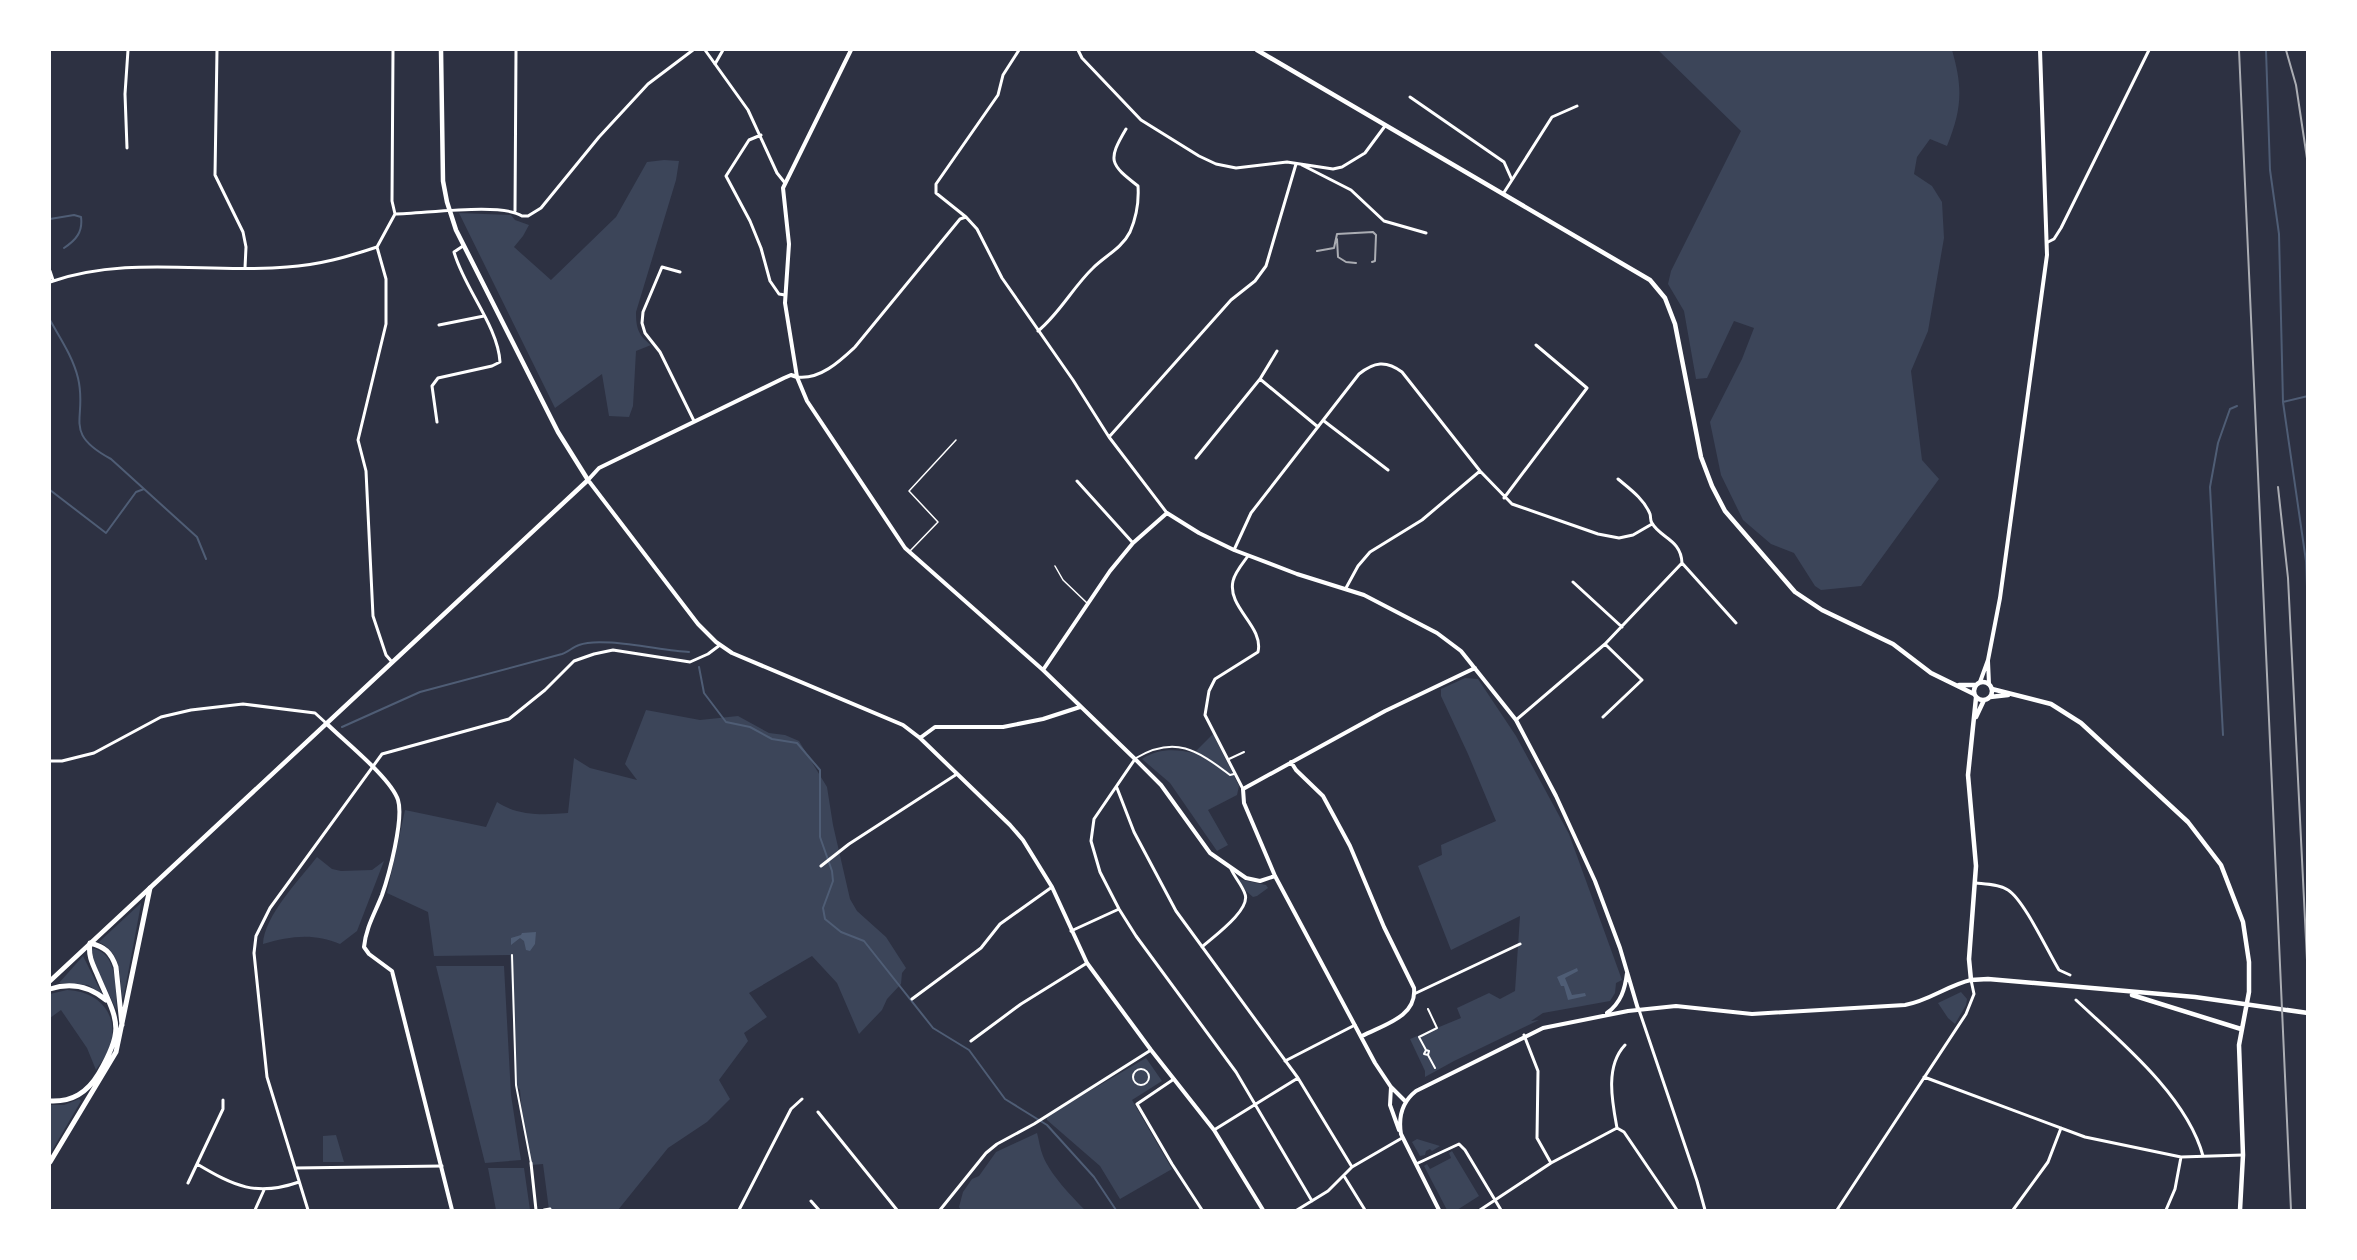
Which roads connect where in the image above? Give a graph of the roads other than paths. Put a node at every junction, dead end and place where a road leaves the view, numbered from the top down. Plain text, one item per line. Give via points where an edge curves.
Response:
1 (128, 50) edge
2 (217, 50) edge
3 (393, 50) edge
4 (441, 50) edge
5 (516, 50) edge
6 (693, 50) edge
7 (705, 50) edge
8 (723, 50) edge
9 (851, 50) edge
10 (1019, 50) edge
11 (1078, 50) edge
12 (1257, 50) edge
13 (2040, 50) edge
14 (2149, 50) edge
15 (715, 64) junction
16 (1410, 97) dead end
17 (1578, 106) dead end
18 (1386, 124) junction
19 (1126, 129) dead end
20 (761, 135) junction
21 (127, 148) dead end
22 (1298, 164) junction
23 (1512, 180) junction
24 (784, 183) junction
25 (1503, 194) junction
26 (450, 211) junction
27 (514, 211) junction
28 (395, 214) junction
29 (966, 217) junction
30 (1426, 233) dead end
31 (2048, 243) junction
32 (463, 246) junction
33 (377, 247) junction
34 (245, 268) junction
35 (50, 271) edge
36 (680, 272) dead end
37 (51, 281) edge
38 (785, 295) junction
39 (484, 316) junction
40 (439, 325) dead end
41 (1038, 331) junction
42 (1536, 345) dead end
43 (1277, 351) dead end
44 (797, 377) junction
45 (1260, 379) junction
46 (694, 421) junction
47 (1324, 421) junction
48 (437, 422) dead end
49 (1318, 427) junction
50 (1109, 437) junction
51 (956, 441) dead end
52 (1196, 458) dead end
53 (1388, 470) dead end
54 (1480, 471) junction
55 (1618, 479) dead end
56 (588, 480) junction
57 (1077, 481) dead end
58 (1504, 498) junction
59 (1167, 513) junction
60 (1652, 524) junction
61 (1133, 543) junction
62 (1234, 550) junction
63 (910, 552) junction
64 (1248, 556) junction
65 (1683, 564) junction
66 (1055, 566) dead end
67 (1573, 582) dead end
68 (1346, 588) junction
69 (1088, 603) junction
70 (1737, 624) dead end
71 (1622, 627) junction
72 (1605, 644) junction
73 (720, 645) junction
74 (1988, 660) junction
75 (392, 662) junction
76 (1475, 668) junction
77 (1043, 670) junction
78 (1978, 683) junction
79 (1959, 685) junction
80 (1991, 687) junction
81 (2008, 695) junction
82 (1975, 696) junction
83 (1987, 699) junction
84 (1080, 708) junction
85 (1603, 717) dead end
86 (1976, 717) junction
87 (1516, 720) junction
88 (326, 723) junction
89 (920, 738) junction
90 (1244, 752) dead end
91 (1135, 759) junction
92 (1229, 759) junction
93 (50, 761) edge
94 (1291, 762) junction
95 (372, 768) junction
96 (1236, 773) junction
97 (957, 774) junction
98 (1116, 787) junction
99 (1243, 789) junction
100 (823, 865) dead end
101 (1231, 869) junction
102 (1275, 876) junction
103 (1976, 883) junction
104 (1052, 886) junction
105 (150, 888) junction
106 (1119, 909) junction
107 (1071, 931) junction
108 (90, 943) junction
109 (1520, 944) dead end
110 (1202, 947) junction
111 (512, 956) dead end
112 (507, 962) dead end
113 (512, 962) junction
114 (1087, 963) junction
115 (1628, 972) junction
116 (2070, 975) dead end
117 (1971, 980) junction
118 (50, 981) edge
119 (50, 988) edge
120 (2123, 992) junction
121 (1414, 994) junction
122 (2162, 995) junction
123 (912, 999) dead end
124 (2076, 1000) dead end
125 (109, 1003) junction
126 (2163, 1004) junction
127 (1428, 1009) dead end
128 (1638, 1009) junction
129 (2307, 1013) edge
130 (1604, 1015) junction
131 (122, 1025) junction
132 (1355, 1025) junction
133 (2241, 1029) junction
134 (1524, 1035) junction
135 (1362, 1036) junction
136 (971, 1041) dead end
137 (1625, 1045) dead end
138 (1151, 1050) junction
139 (1285, 1060) junction
140 (1435, 1068) dead end
141 (1143, 1069) joint
142 (1924, 1077) junction
143 (1298, 1078) junction
144 (1174, 1079) junction
145 (1391, 1088) junction
146 (802, 1099) dead end
147 (224, 1100) dead end
148 (50, 1101) edge
149 (1405, 1101) junction
150 (1256, 1105) junction
151 (818, 1112) dead end
152 (1617, 1128) junction
153 (2061, 1128) junction
154 (1214, 1130) junction
155 (1402, 1136) junction
156 (2243, 1155) junction
157 (2203, 1156) junction
158 (2181, 1157) junction
159 (50, 1162) edge
160 (531, 1163) joint
161 (1551, 1163) junction
162 (197, 1164) junction
163 (1416, 1164) junction
164 (442, 1166) junction
165 (1352, 1167) junction
166 (295, 1168) junction
167 (1344, 1176) junction
168 (299, 1182) junction
169 (188, 1183) dead end
170 (264, 1190) junction
171 (1495, 1200) junction
172 (811, 1201) dead end
173 (1312, 1201) junction
174 (550, 1209) dead end
175 (255, 1210) edge
176 (308, 1210) edge
177 (452, 1210) edge
178 (536, 1210) edge
179 (543, 1210) edge
180 (739, 1210) edge
181 (819, 1210) edge
182 (897, 1210) edge
183 (940, 1210) edge
184 (1202, 1210) edge
185 (1263, 1210) edge
186 (1297, 1210) edge
187 (1365, 1210) edge
188 (1439, 1210) edge
189 (1480, 1210) edge
190 (1501, 1210) edge
191 (1675, 1210) edge
192 (1705, 1210) edge
193 (1837, 1210) edge
194 (2013, 1210) edge
195 (2166, 1210) edge
196 (2240, 1210) edge

1 - 21 street
2 - 34 street via 215,175 243,232
3 - 28 street
4 - 26 main road via 443,181
5 - 27 street
6 - 27 street via 648,84 541,208 528,216
7 - 15 street
8 - 15 street
9 - 24 street
10 - 29 street via 1004,75 998,95 936,184 936,193
11 - 22 street via 1142,120 1199,156 1236,168
12 - 18 main road
13 - 31 street
14 - 31 street via 2061,228
15 - 20 street
16 - 23 street via 1504,162
17 - 23 street via 1552,117
18 - 22 street via 1375,142 1350,163 1333,169
18 - 25 main road
19 - 41 street via 1113,158 1117,169 1138,186 1139,199 1129,233 1092,268
20 - 24 street
20 - 38 street via 749,140 726,176 756,234 770,281 779,294
22 - 30 street via 1342,184 1384,221
22 - 50 street via 1266,266
23 - 25 street
24 - 38 street via 789,244
25 - 79 main road via 1650,280 1665,298 1672,312 1704,465 1716,495 1732,520 1786,583 1805,600 1884,638 1938,678
26 - 27 street
26 - 28 street
26 - 32 main road
28 - 33 street
29 - 41 street
29 - 44 street via 960,219 836,365 808,378
31 - 74 street via 2004,570
32 - 39 street via 454,252
32 - 56 main road via 554,424
33 - 34 street via 331,262
33 - 75 street via 386,279 386,324 358,440 366,471 373,616
34 - 37 street via 122,266
35 - 37 street
36 - 46 street via 662,267 642,323
38 - 44 street
39 - 40 street
39 - 48 street via 500,352 500,362 438,378 432,386
41 - 50 street
42 - 58 street via 1587,388
43 - 45 street
44 - 46 street via 791,375
44 - 63 street via 807,400
45 - 49 street
45 - 52 street
46 - 56 street via 599,468
47 - 49 street
47 - 53 street
47 - 54 street via 1369,366 1394,366 1436,412
49 - 62 street via 1251,513
50 - 59 street
51 - 63 lane via 909,490 938,522
54 - 58 street
54 - 68 street via 1414,526 1371,552
55 - 60 street via 1645,505
56 - 73 street via 698,624
56 - 75 main road
57 - 61 street
58 - 60 street via 1524,509 1619,538
59 - 61 street
59 - 62 street
60 - 65 street via 1674,543
61 - 69 street
62 - 64 street
63 - 77 street
64 - 68 street
64 - 92 street via 1233,580 1233,588 1260,645 1258,652 1215,679 1205,715
65 - 70 street
65 - 71 street
66 - 69 lane via 1063,580
67 - 71 street
68 - 76 street via 1437,633 1461,651
69 - 77 street
71 - 72 street
72 - 85 street via 1642,680
72 - 87 street
73 - 89 street via 745,659 888,717
73 - 95 street via 690,662 613,650 574,661 510,719 381,754
74 - 78 street
74 - 80 street
75 - 88 main road
76 - 87 street
76 - 94 street
77 - 84 street
78 - 79 main road
78 - 80 main road
78 - 82 main road
79 - 82 main road
80 - 81 main road
80 - 83 main road
81 - 83 main road
81 - 133 main road via 2051,704 2081,723 2188,822 2208,846 2238,903 2246,933 2249,992
82 - 83 main road
82 - 86 main road
83 - 86 main road
84 - 89 street via 1003,727 934,727
84 - 91 street
86 - 103 main road via 1968,776
87 - 115 street via 1595,881
88 - 93 street via 315,713 243,704 191,710 161,717 94,753
88 - 95 street
88 - 105 main road
89 - 97 street
90 - 92 street
91 - 96 street via 1163,747 1181,747 1210,760 1230,775
91 - 98 street
91 - 101 street via 1161,785 1202,844
92 - 96 street
94 - 99 street
94 - 121 street via 1323,796 1350,846 1411,979
95 - 164 street via 398,799 400,814 382,894 365,934 364,947 392,971
95 - 166 street via 270,908 256,936 255,980 267,1077
96 - 99 street
97 - 100 street
97 - 104 street via 1019,836
98 - 106 street via 1094,819 1090,836 1100,872
98 - 110 street via 1158,878
99 - 102 street via 1244,803
101 - 102 street via 1252,880
101 - 110 street via 1246,903
102 - 132 street
103 - 116 street via 2009,890 2059,970
103 - 117 main road via 1969,959
104 - 107 street
104 - 123 street via 1000,924 981,948
105 - 108 main road
105 - 131 main road
106 - 107 street
106 - 150 street
107 - 114 street
108 - 118 main road
108 - 125 main road via 90,960
108 - 131 main road via 110,952 116,967
109 - 121 street
110 - 139 street
111 - 113 street
112 - 113 street
113 - 160 street via 516,1085
114 - 136 street
114 - 138 street
115 - 128 street
115 - 130 street via 1620,1000
117 - 120 main road
117 - 128 street via 1927,1000 1905,1005 1752,1014 1676,1006
117 - 142 street via 1974,994 1969,1009
119 - 125 main road via 82,986
120 - 122 main road
120 - 126 main road
121 - 135 street via 1409,1009 1401,1017
122 - 126 main road
122 - 129 main road
124 - 157 street via 2164,1088 2192,1129
125 - 148 main road via 116,1039 93,1084 79,1095
126 - 133 main road
127 - 140 street via 1437,1028 1419,1037 1426,1050 1424,1054
128 - 130 street
128 - 192 street
130 - 134 street
131 - 159 main road via 116,1052
132 - 135 street
132 - 139 street
133 - 156 main road
134 - 149 street via 1416,1091
134 - 161 street via 1538,1071 1537,1138
135 - 145 street
137 - 152 street via 1617,1053 1612,1075
138 - 144 street
138 - 183 street via 997,1144
139 - 143 street
141 - 141 street via 1134,1076 1141,1085 1149,1077
142 - 153 street
142 - 193 street
143 - 150 street
143 - 165 street
144 - 154 street
144 - 184 street via 1137,1104
145 - 149 street
145 - 155 street via 1391,1110
146 - 180 street via 791,1110
147 - 162 street
149 - 155 street via 1400,1120
150 - 154 street
150 - 173 street
151 - 182 street
152 - 161 street
152 - 191 street via 1624,1132
153 - 158 street via 2085,1137
153 - 194 street via 2048,1162
154 - 185 street
155 - 163 street
155 - 165 street
156 - 157 street
156 - 196 main road
157 - 158 street
158 - 195 street
160 - 178 street
161 - 171 street
162 - 169 street
162 - 170 street via 234,1183
163 - 171 street via 1459,1144
163 - 188 street
164 - 166 street
164 - 177 street
165 - 167 street
166 - 168 street
167 - 173 street
167 - 187 street
168 - 170 street
168 - 176 street
170 - 175 street
171 - 189 street
171 - 190 street
172 - 181 street
173 - 186 street
174 - 179 street

